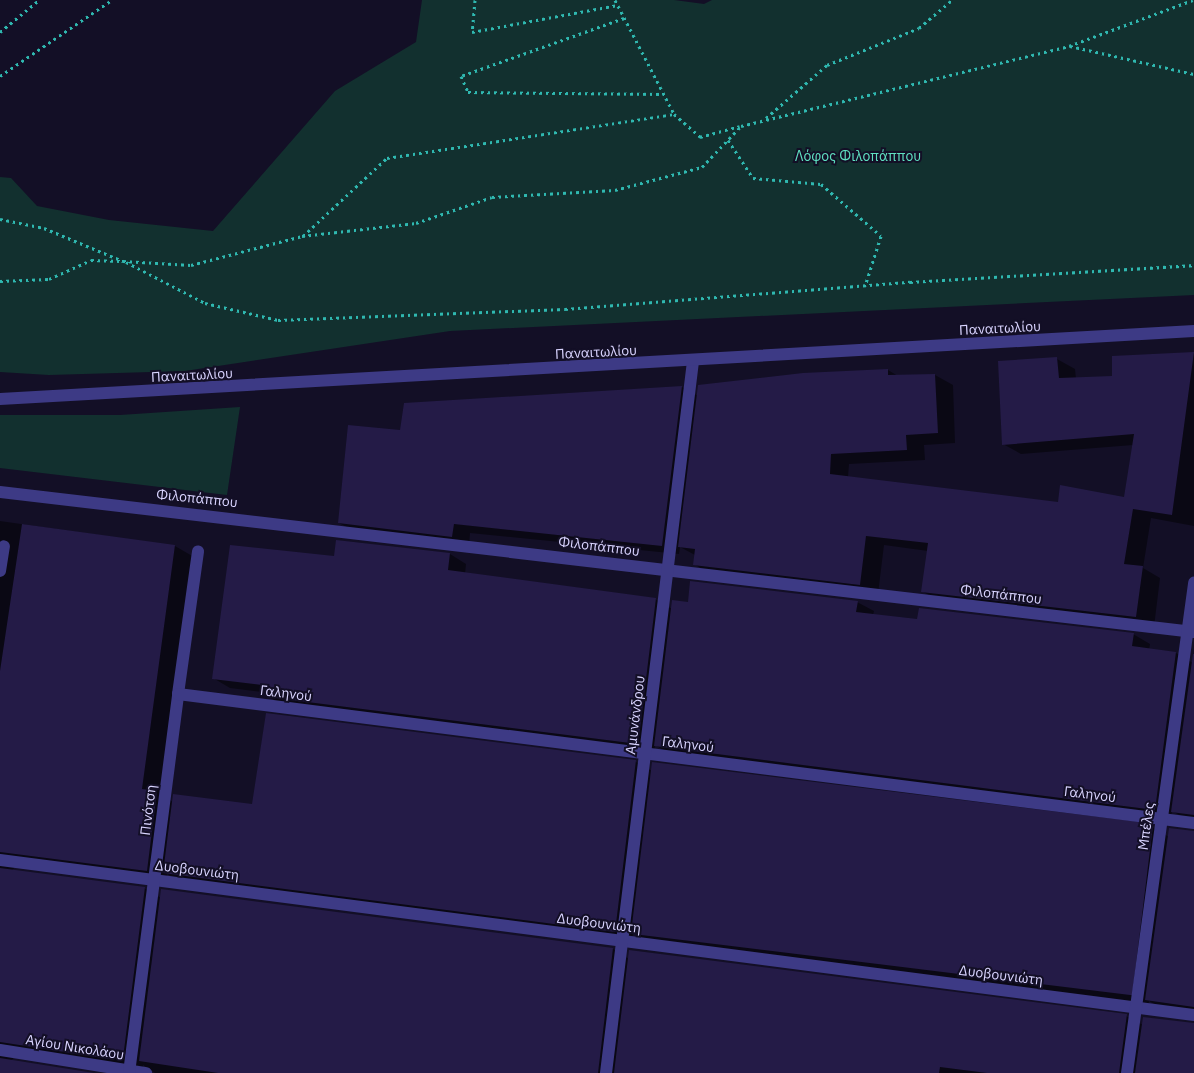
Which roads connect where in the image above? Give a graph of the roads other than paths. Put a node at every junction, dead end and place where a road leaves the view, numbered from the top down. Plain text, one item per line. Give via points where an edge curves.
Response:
1 (1194, 331) edge
2 (693, 361) junction
3 (0, 399) edge
4 (0, 492) edge
5 (4, 546) dead end
6 (198, 551) dead end
7 (668, 569) junction
8 (0, 571) edge
9 (1194, 583) edge
10 (1191, 632) edge
11 (178, 694) junction
12 (645, 754) junction
13 (1162, 819) junction
14 (1194, 823) edge
15 (0, 860) edge
16 (154, 880) junction
17 (622, 941) junction
18 (1136, 1008) junction
19 (1194, 1016) edge
20 (0, 1050) edge
21 (130, 1072) edge
22 (146, 1073) edge
23 (606, 1073) edge
24 (1127, 1073) edge

1 - 2 street, Παναιτωλίου
2 - 3 street, Παναιτωλίου
2 - 7 street, Αμυνάνδρου
4 - 7 street, Φιλοπάππου
5 - 8 street
6 - 11 street, Πινότση
7 - 10 street, Φιλοπάππου
7 - 12 street, Αμυνάνδρου
9 - 10 street, Μπέλες
10 - 13 street, Μπέλες
11 - 12 street, Γαληνού
11 - 16 street, Πινότση
12 - 13 street, Γαληνού
12 - 17 street, Αμυνάνδρου
13 - 14 street, Γαληνού
13 - 18 street, Μπέλες
15 - 16 street, Δυοβουνιώτη
16 - 17 street, Δυοβουνιώτη
16 - 21 street, Πινότση
17 - 18 street, Δυοβουνιώτη
17 - 23 street, Αμυνάνδρου
18 - 19 street, Δυοβουνιώτη
18 - 24 street, Μπέλες
20 - 21 street, Αγίου Νικολάου
21 - 22 street, Αγίου Νικολάου

